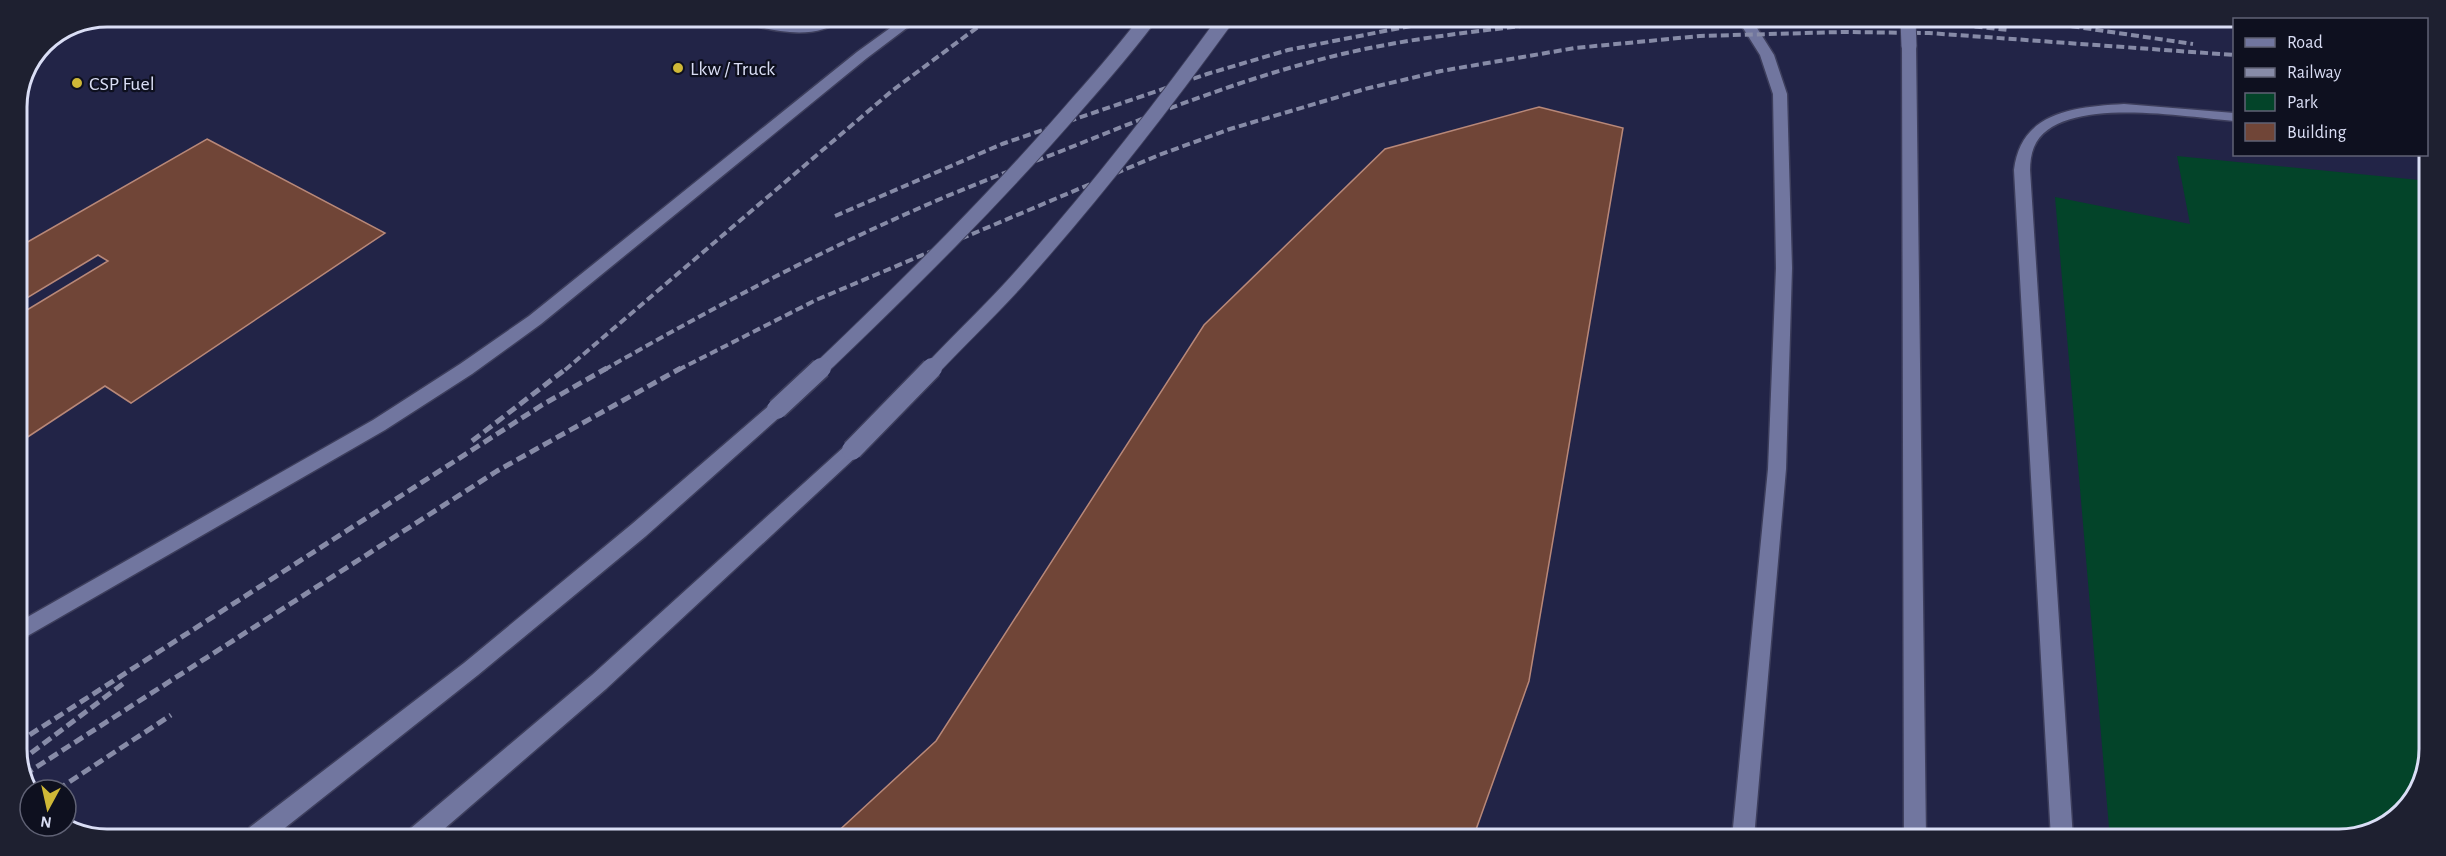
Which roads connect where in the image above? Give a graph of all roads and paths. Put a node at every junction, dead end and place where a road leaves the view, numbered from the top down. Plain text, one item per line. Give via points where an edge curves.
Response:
1 (773, 27) edge
2 (811, 27) edge
3 (901, 27) edge
4 (1141, 27) edge
5 (1221, 27) edge
6 (1750, 27) edge
7 (1908, 27) edge
8 (2233, 117) edge
9 (27, 627) edge
10 (266, 829) edge
11 (427, 829) edge
12 (1744, 829) edge
13 (1915, 829) edge
14 (2061, 829) edge

1 - 2 street
3 - 9 street via 535,320 466,369 369,431
4 - 10 street, bridge via 1049,138 974,219 777,409 480,661
5 - 11 street, bridge via 1169,98 1015,283 852,450 599,682
6 - 12 street via 1765,49 1780,94 1784,268 1777,469
7 - 13 street, bridge
8 - 14 street via 2140,109 2082,110 2056,119 2039,132 2029,142 2024,156

